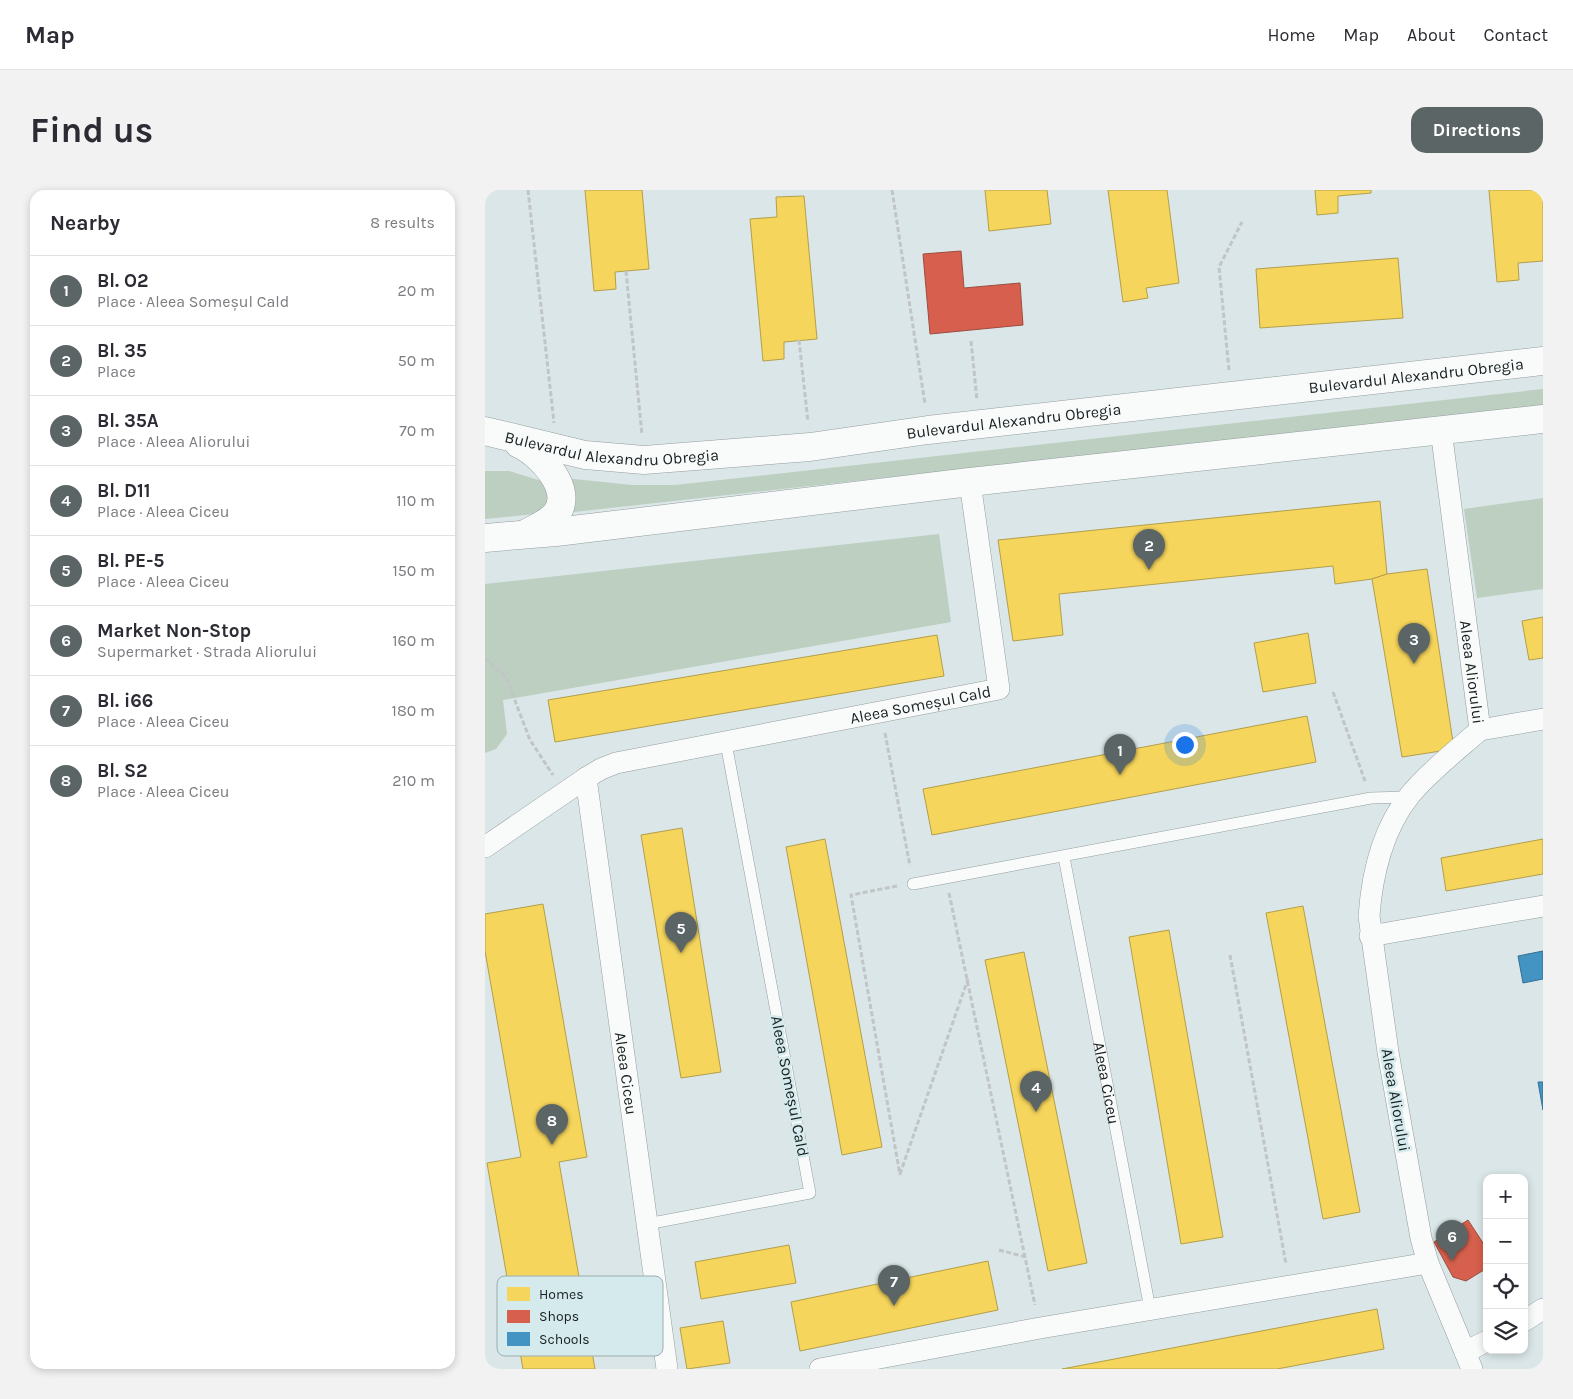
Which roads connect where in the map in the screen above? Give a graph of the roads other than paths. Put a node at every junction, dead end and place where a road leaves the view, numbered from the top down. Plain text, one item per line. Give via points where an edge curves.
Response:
1 (1543, 360) edge
2 (1543, 419) edge
3 (1441, 430) junction
4 (488, 433) edge
5 (969, 482) junction
6 (524, 535) junction
7 (485, 538) edge
8 (1543, 719) edge
9 (1480, 730) junction
10 (726, 743) junction
11 (586, 778) junction
12 (1409, 797) junction
13 (485, 847) edge
14 (1063, 857) junction
15 (913, 884) road end
16 (1543, 906) edge
17 (1370, 936) junction
18 (647, 1224) junction
19 (1428, 1263) junction
20 (654, 1276) edge
21 (1150, 1309) junction
22 (1543, 1309) edge
23 (1528, 1318) edge
24 (663, 1340) edge
25 (1483, 1345) edge
26 (1468, 1361) edge
27 (826, 1368) edge
28 (667, 1369) edge

1 - 4 main road, Bulevardul Alexandru Obregia via 928,430 810,447 644,460 585,455
2 - 3 main road
3 - 5 main road
3 - 9 street, Aleea Aliorului
4 - 6 main road via 523,446 543,460 559,484 562,501 556,514
5 - 6 main road
5 - 10 street, Aleea Someșul Cald via 999,689
6 - 7 main road
8 - 9 street
9 - 12 street, Aleea Aliorului
10 - 11 street, Aleea Someșul Cald via 616,763
10 - 18 lane, Aleea Someșul Cald via 810,1193
11 - 13 street, Aleea Someșul Cald
11 - 18 street, Aleea Ciceu
12 - 14 lane via 1371,798
12 - 17 street, Aleea Aliorului via 1387,836 1374,879
14 - 15 lane
14 - 21 lane, Aleea Ciceu
16 - 17 street
17 - 19 street, Aleea Aliorului via 1388,1052
18 - 20 street, Aleea Ciceu
19 - 21 street
19 - 26 street, Aleea Aliorului
21 - 27 street
22 - 23 street
24 - 28 street, Aleea Ciceu
25 - 26 street

